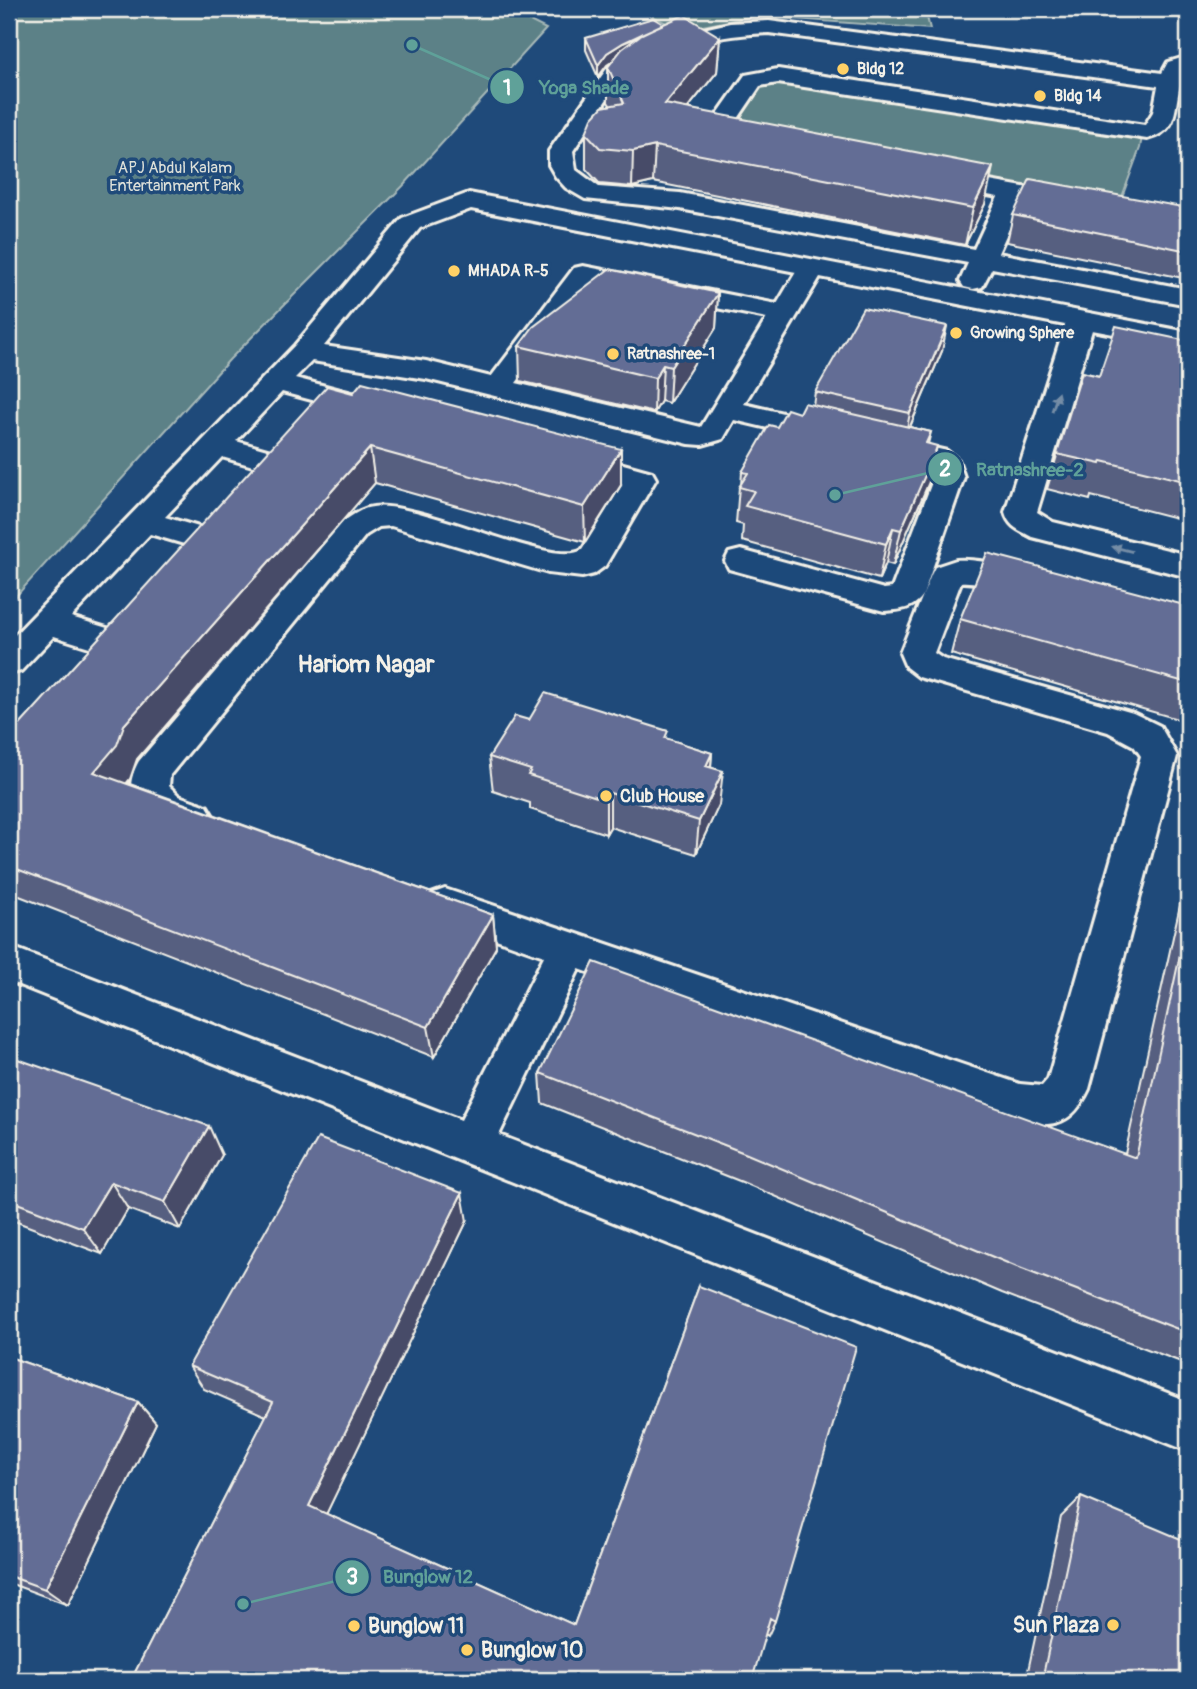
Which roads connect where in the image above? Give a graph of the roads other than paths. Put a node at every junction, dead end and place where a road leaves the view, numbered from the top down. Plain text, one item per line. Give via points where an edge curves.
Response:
1 (1188, 64) edge
2 (1170, 81) junction
3 (768, 148) edge
4 (917, 175) edge
5 (576, 183) junction
6 (1012, 193) junction
7 (1093, 208) edge
8 (551, 216) junction
9 (983, 258) junction
10 (813, 266) junction
11 (967, 296) junction
12 (1188, 297) edge
13 (783, 313) junction
14 (1081, 319) junction
15 (1188, 340) edge
16 (305, 351) junction
17 (276, 382) junction
18 (498, 388) junction
19 (336, 397) junction
20 (726, 409) junction
21 (401, 414) edge
22 (294, 444) junction
23 (215, 445) junction
24 (544, 452) edge
25 (251, 492) edge
26 (143, 521) junction
27 (207, 540) edge
28 (741, 562) dead end
29 (1188, 566) edge
30 (1058, 594) edge
31 (47, 622) junction
32 (9, 662) edge
33 (88, 672) edge
34 (231, 829) edge
35 (413, 894) edge
36 (569, 948) junction
37 (9, 963) edge
38 (471, 1144) junction
39 (1188, 1426) edge

1 - 2 street via 1176,67
2 - 3 street via 1160,125 1147,132 764,76 753,80 719,129 728,140
2 - 5 street via 747,27 646,53 616,72 561,151 559,164
4 - 6 street
5 - 8 street
5 - 9 street via 605,196 680,201
6 - 7 street
6 - 9 street
8 - 10 street
8 - 16 street via 469,201 411,223
9 - 11 street
9 - 12 street
10 - 11 street
10 - 13 street
11 - 14 street
13 - 18 street via 583,274
13 - 20 street
14 - 15 street
29 -> 14 street via 1043,530 1023,519 1021,512
16 - 17 street
16 - 18 street via 426,370
17 - 19 street
17 - 23 street
18 - 20 street via 690,435 712,433
19 - 21 street
19 - 22 street
20 - 28 street via 936,458 947,467 949,477 906,595 898,599 884,600
22 - 23 street
22 - 25 street
23 - 26 street
24 - 34 street via 641,479 594,558 582,566 548,562 392,516 372,517 355,528 152,771 150,792 166,806
26 - 27 street
26 - 31 street
30 - 36 street via 967,570 955,571 947,575 917,653 931,668 1120,722 1147,736 1159,757 1067,1089 1051,1106 1020,1104
31 - 32 street
31 - 33 street via 124,632
35 - 36 street
36 - 38 street
37 - 38 street
38 - 39 street

